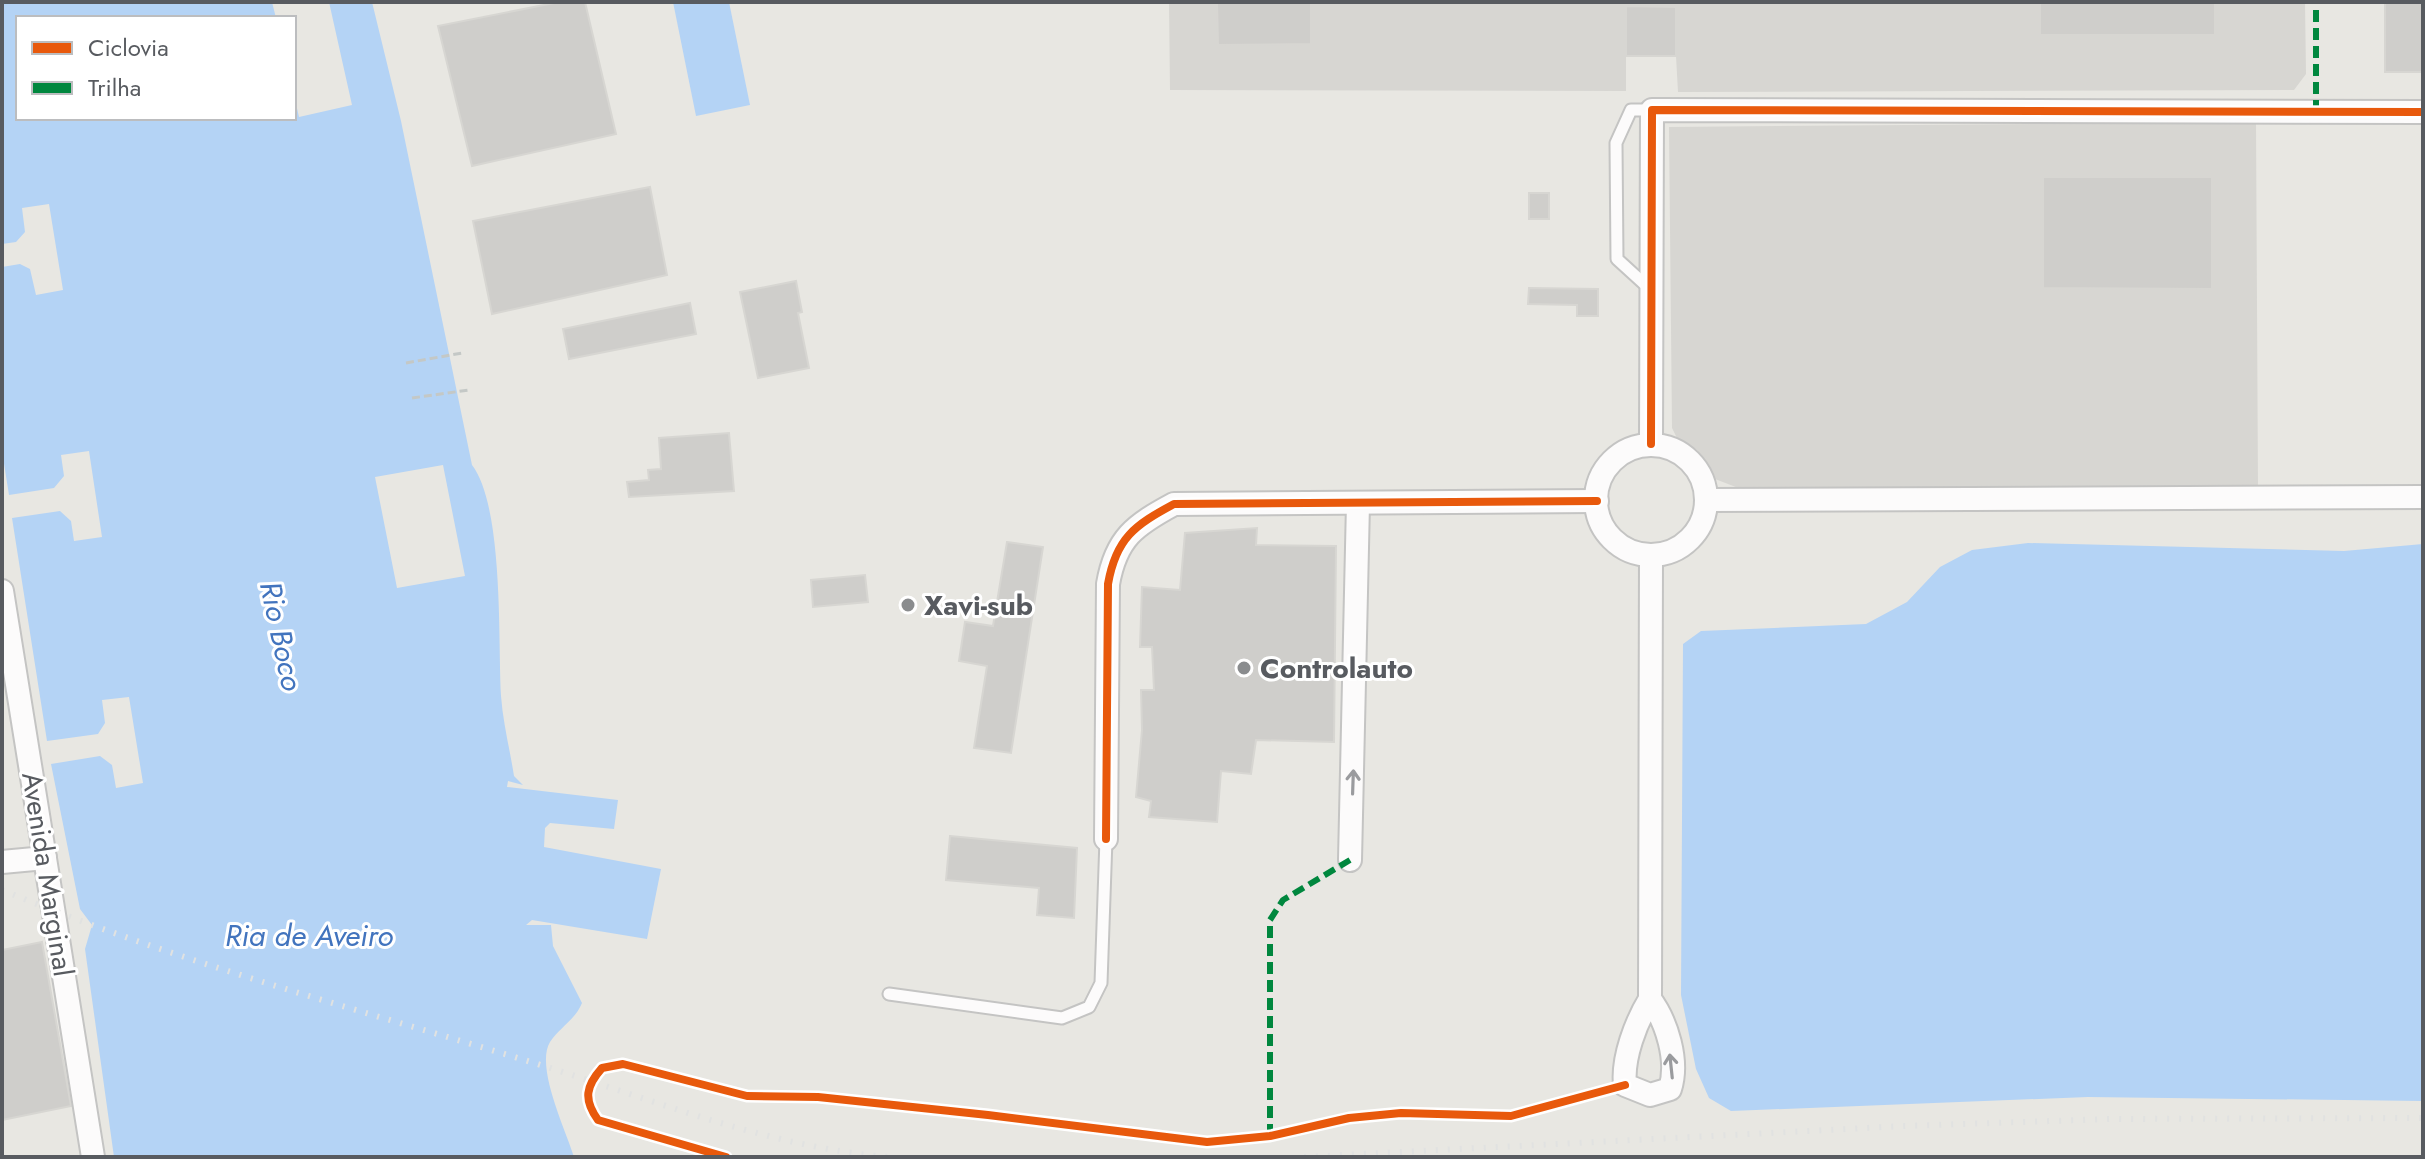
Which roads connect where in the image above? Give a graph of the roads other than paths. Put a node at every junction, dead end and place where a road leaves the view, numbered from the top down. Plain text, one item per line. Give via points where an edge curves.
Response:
1 (1652, 110) junction
2 (2423, 112) edge
3 (1652, 290) junction
4 (1651, 444) junction
5 (2423, 497) edge
6 (1706, 500) junction
7 (1597, 501) junction
8 (1358, 503) junction
9 (1651, 556) junction
10 (2, 591) edge
11 (1106, 839) joint
12 (45, 858) junction
13 (1350, 860) dead end
14 (3, 862) edge
15 (889, 994) dead end
16 (1650, 999) dead end
17 (93, 1157) edge

1 - 2 street
1 - 3 street
1 - 3 lane via 1631,110 1616,143 1617,259
3 - 4 street
4 - 6 street via 1676,450 1695,466
4 - 7 street via 1627,450 1607,465
5 - 6 street
6 - 9 street via 1695,535 1675,551
7 - 8 street
7 - 9 street via 1596,512 1607,535 1626,550
8 - 11 street via 1174,504 1140,522 1113,554 1108,584
13 -> 8 street
9 - 16 street
10 - 12 street, Avenida Marginal
11 - 15 lane via 1101,983 1089,1007 1062,1018
12 - 14 street
12 - 17 street, Avenida Marginal

